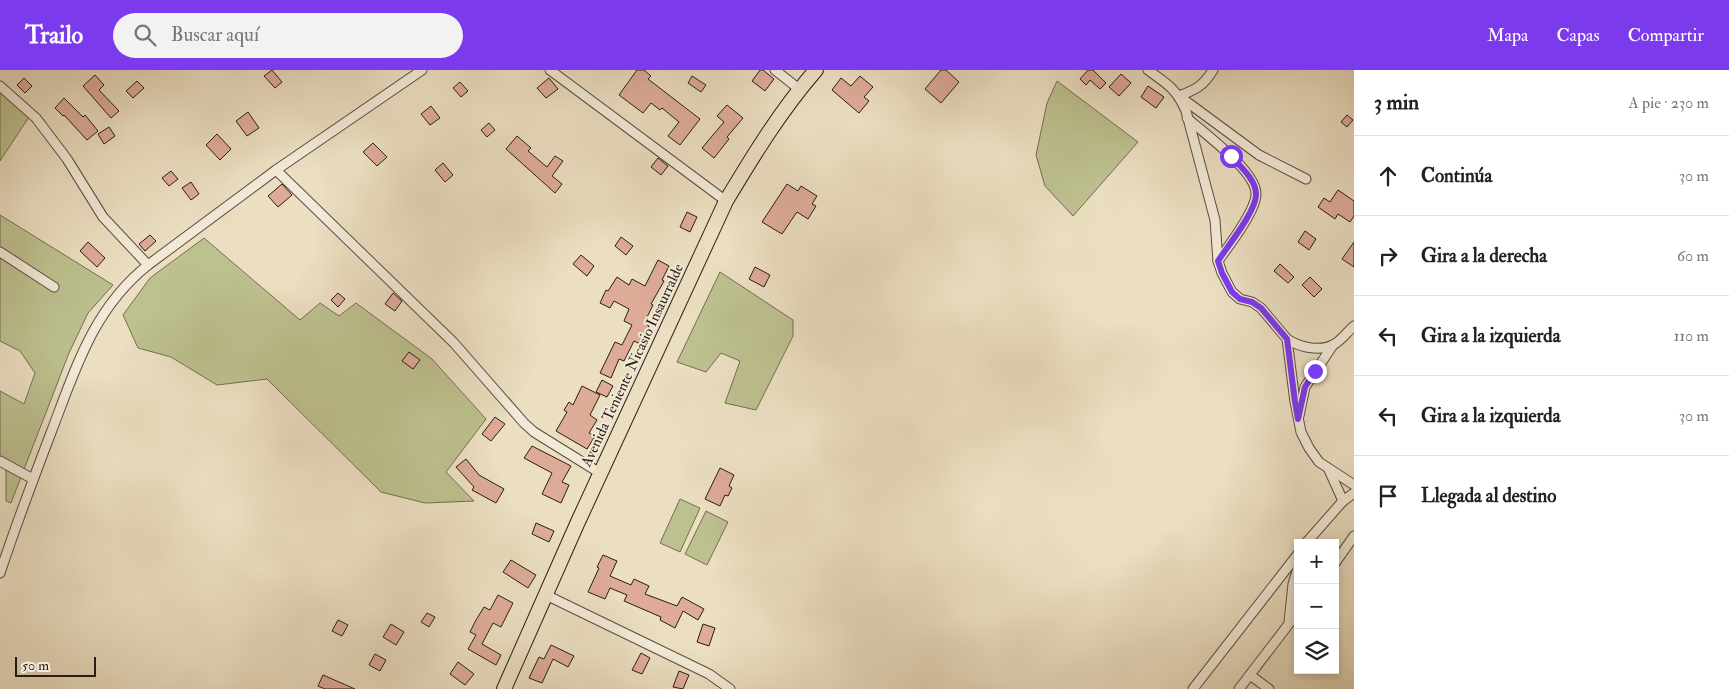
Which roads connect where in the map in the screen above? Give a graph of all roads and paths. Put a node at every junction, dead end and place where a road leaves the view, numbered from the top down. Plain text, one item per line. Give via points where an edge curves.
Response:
1 (422, 70) edge
2 (550, 70) edge
3 (775, 70) edge
4 (816, 70) edge
5 (1148, 70) edge
6 (1213, 70) edge
7 (0, 86) edge
8 (799, 89) junction
9 (1180, 96) junction
10 (1187, 118) junction
11 (276, 170) junction
12 (1306, 179) dead end
13 (726, 201) junction
14 (0, 252) edge
15 (1218, 261) junction
16 (148, 265) junction
17 (54, 287) dead end
18 (1354, 326) edge
19 (1287, 339) junction
20 (1333, 345) junction
21 (1298, 419) junction
22 (0, 461) edge
23 (1329, 470) junction
24 (600, 473) junction
25 (33, 479) junction
26 (1354, 485) edge
27 (1354, 493) edge
28 (1343, 501) junction
29 (1354, 536) edge
30 (1310, 539) edge
31 (1339, 557) edge
32 (1294, 559) edge
33 (0, 572) edge
34 (1294, 581) edge
35 (546, 595) junction
36 (1294, 617) edge
37 (1289, 624) junction
38 (1250, 675) junction
39 (504, 689) edge
40 (730, 689) edge
41 (1193, 689) edge
42 (1239, 689) edge
43 (1269, 689) edge

1 - 11 street
2 - 13 street
3 - 8 street
4 - 8 main road, Avenida Teniente Nicasio Insaurralde
5 - 9 street
6 - 9 street via 1198,89
7 - 16 street via 36,118 68,159 104,217
8 - 13 main road, Avenida Teniente Nicasio Insaurralde
9 - 10 street
9 - 12 street via 1259,155
10 - 15 street via 1215,220
10 - 15 street via 1231,156 1246,173 1256,194 1247,219
11 - 16 street
11 - 24 street via 454,343 524,423
13 - 24 main road, Avenida Teniente Nicasio Insaurralde
14 - 17 street
15 - 19 street via 1232,292 1261,308
16 - 25 street via 108,306 94,328
18 - 20 street
19 - 20 street via 1298,346
19 - 21 street
20 - 21 street via 1305,387
21 - 23 street via 1309,448
22 - 25 street
23 - 26 street
23 - 28 street
24 - 35 main road, Avenida Teniente Nicasio Insaurralde
25 - 33 street
27 - 28 street
28 - 30 street
29 - 31 street
32 - 41 street
34 - 37 street
35 - 39 main road, Avenida Teniente Nicasio Insaurralde
35 - 40 street via 709,674
36 - 37 street
37 - 38 street
38 - 42 street
38 - 43 street

